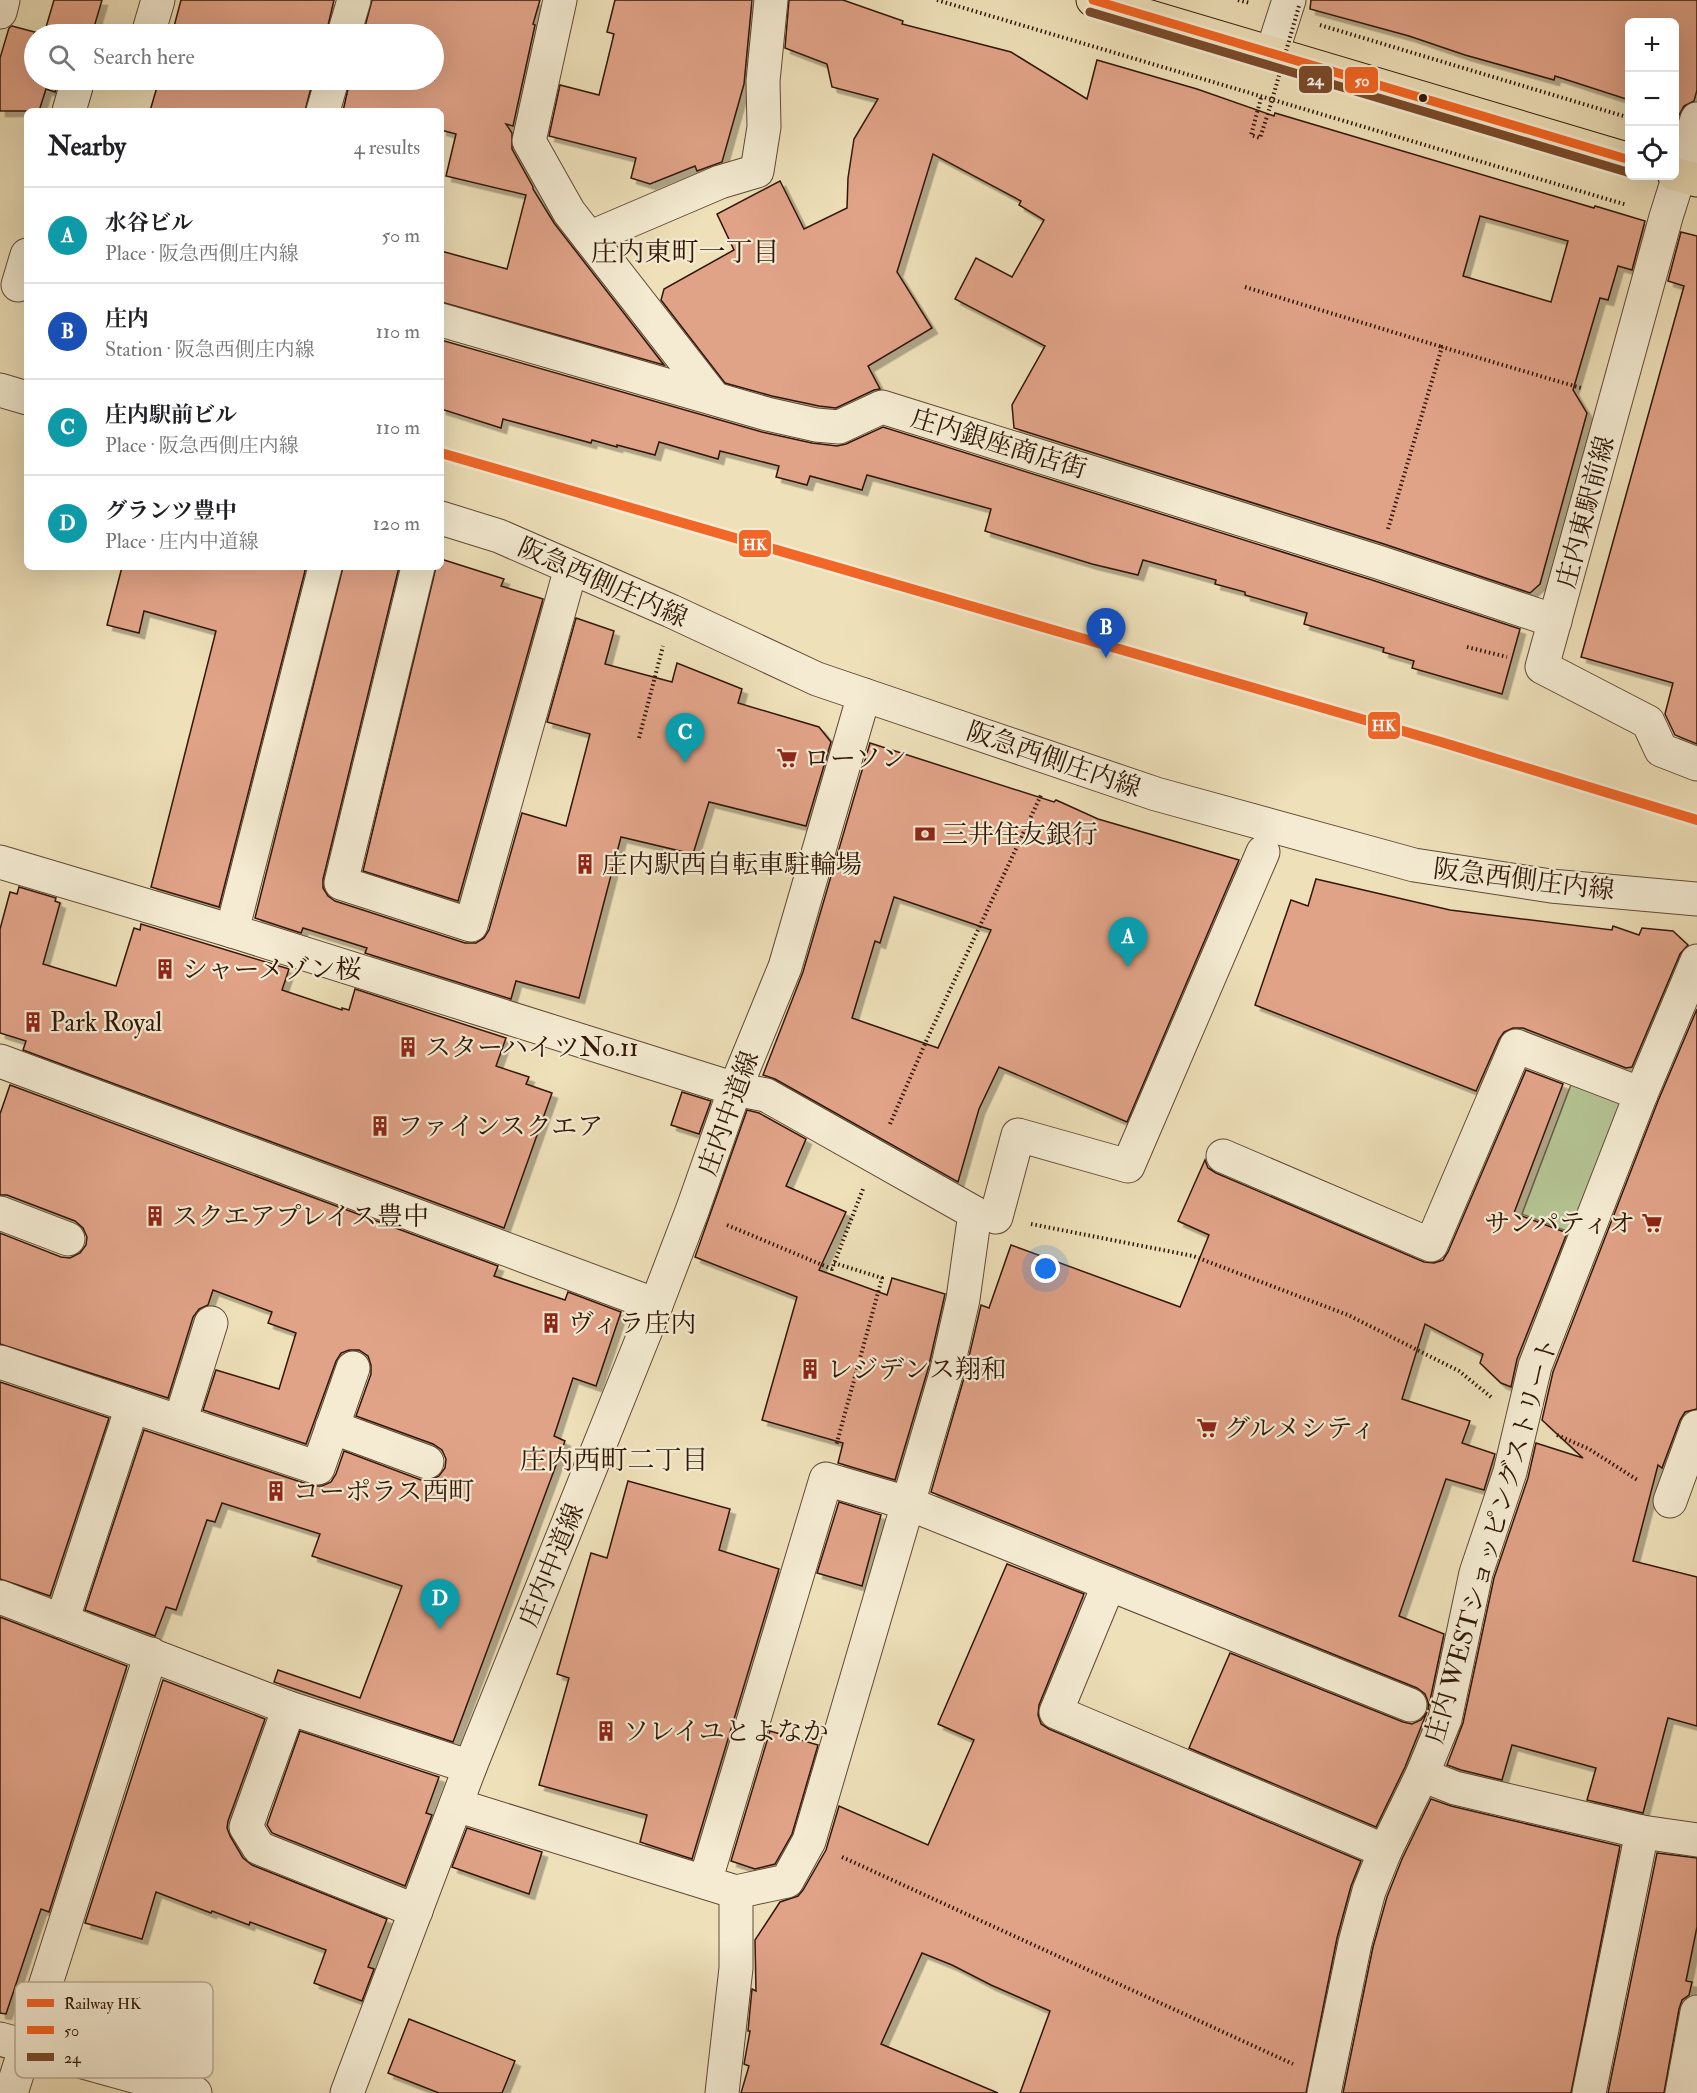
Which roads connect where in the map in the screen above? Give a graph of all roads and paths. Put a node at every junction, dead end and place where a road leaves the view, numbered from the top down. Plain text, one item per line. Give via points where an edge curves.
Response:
1 (3, 0) edge
2 (158, 0) edge
3 (354, 0) edge
4 (560, 0) edge
5 (771, 0) edge
6 (937, 0) edge
7 (1094, 0) edge
8 (1238, 0) edge
9 (0, 12) edge
10 (1297, 12) edge
11 (151, 24) edge
12 (347, 24) edge
13 (1272, 53) junction
14 (75, 90) edge
15 (329, 90) edge
16 (1261, 97) junction
17 (70, 108) edge
18 (324, 108) edge
19 (1625, 117) edge
20 (1697, 119) edge
21 (1625, 159) edge
22 (1684, 176) edge
23 (1627, 205) dead end
24 (589, 238) junction
25 (1245, 287) dead end
26 (444, 321) edge
27 (1442, 346) junction
28 (0, 390) edge
29 (24, 397) edge
30 (713, 398) junction
31 (1616, 399) junction
32 (444, 519) edge
33 (1378, 562) junction
34 (571, 568) junction
35 (324, 570) edge
36 (417, 570) edge
37 (1555, 621) junction
38 (665, 639) dead end
39 (1467, 646) dead end
40 (1512, 658) dead end
41 (864, 695) junction
42 (639, 738) dead end
43 (1697, 764) edge
44 (1045, 787) dead end
45 (1263, 852) dead end
46 (0, 862) edge
47 (1697, 898) edge
48 (232, 932) junction
49 (1697, 961) edge
50 (0, 1061) edge
51 (735, 1089) junction
52 (1641, 1094) junction
53 (876, 1156) junction
54 (1223, 1156) dead end
55 (692, 1211) junction
56 (0, 1214) edge
57 (996, 1217) junction
58 (68, 1239) dead end
59 (834, 1263) junction
60 (656, 1305) junction
61 (211, 1323) dead end
62 (0, 1362) edge
63 (352, 1368) dead end
64 (132, 1407) junction
65 (1522, 1420) junction
66 (180, 1422) junction
67 (332, 1427) junction
68 (1697, 1427) edge
69 (427, 1462) dead end
70 (826, 1479) junction
71 (1670, 1501) joint
72 (907, 1503) junction
73 (1109, 1584) junction
74 (0, 1597) edge
75 (63, 1621) junction
76 (151, 1654) junction
77 (1410, 1705) dead end
78 (289, 1708) junction
79 (470, 1767) junction
80 (1431, 1778) junction
81 (456, 1805) junction
82 (1642, 1832) junction
83 (1697, 1840) edge
84 (808, 1841) junction
85 (1385, 1851) junction
86 (705, 1882) junction
87 (736, 1892) junction
88 (416, 1911) junction
89 (35, 1982) edge
90 (1697, 2012) edge
91 (13, 2043) edge
92 (140, 2078) edge
93 (1326, 2086) edge
94 (10, 2093) edge
95 (195, 2093) edge
96 (347, 2093) edge
97 (722, 2093) edge
98 (1589, 2093) edge
99 (1683, 2093) edge

1 - 9 street
2 - 11 street
3 - 12 street
4 - 24 street via 528,141 569,212
5 - 24 street via 763,81 764,127 757,171 720,182
6 - 16 path
7 - 13 highway
8 - 10 path
10 - 13 street
10 - 16 path, bridge via 1260,138 1251,135
10 - 19 path
13 - 21 highway
14 - 17 street
15 - 18 street
16 - 23 path
20 - 22 street, 庄内東駅前線
22 - 31 street, 庄内東駅前線 via 1666,217
24 - 30 street
25 - 27 path
26 - 30 street, 庄内銀座商店街
27 - 31 path
27 - 33 path
28 - 29 street
30 - 33 street, 庄内銀座商店街 via 806,423 838,427 882,407
31 - 37 street, 庄内東駅前線
32 - 34 street, 阪急西側庄内線 via 499,536
33 - 37 street, 庄内銀座商店街
34 - 36 street via 471,925 341,884
34 - 41 street, 阪急西側庄内線 via 817,679
35 - 48 street
37 - 43 street, 庄内東駅前線 via 1542,667 1648,722 1661,750
38 - 42 path
39 - 40 path
41 - 47 street, 阪急西側庄内線 via 1156,794 1414,865 1551,886
41 - 51 street, 庄内中道線 via 785,967
44 - 53 path
45 - 57 street via 1128,1166 1018,1135
46 - 48 street
48 - 51 street
49 - 52 street, 庄内 WESTショッピングストリート
50 - 60 street
51 - 53 street via 766,1095
51 - 55 street, 庄内中道線
52 - 54 street via 1516,1046 1431,1245
52 - 65 street, 庄内 WESTショッピングストリート via 1535,1366
53 - 57 street
53 - 59 path
55 - 59 path via 832,1269
55 - 60 street, 庄内中道線
56 - 58 street
57 - 65 path via 1193,1256 1348,1315 1459,1371
57 - 72 street via 963,1299 946,1374
59 - 70 path via 882,1278
60 - 79 street, 庄内中道線
61 - 66 street
62 - 64 street
63 - 67 street
64 - 66 street
64 - 75 street
65 - 71 path via 1589,1449
65 - 80 street, 庄内 WESTショッピングストリート via 1510,1472 1476,1573
66 - 67 street via 318,1468
67 - 69 street
68 - 71 street
70 - 72 street
70 - 86 street
72 - 73 street
72 - 84 street
73 - 77 street
73 - 85 street via 1056,1712
74 - 75 street
75 - 76 street
76 - 78 street
76 - 89 street
78 - 79 street
78 - 88 street via 246,1827 258,1848
79 - 81 street, 庄内中道線
80 - 82 street via 1455,1788
80 - 85 street, 庄内 WESTショッピングストリート
81 - 86 street
81 - 88 street, 庄内中道線
82 - 83 street
82 - 98 street
84 - 87 street via 787,1881
84 - 93 path
85 - 93 street, 庄内 WESTショッピングストリート via 1355,1943
86 - 87 street
87 - 97 street via 736,1968
88 - 96 street, 庄内中道線
90 - 99 street
91 - 94 street
92 - 95 street

